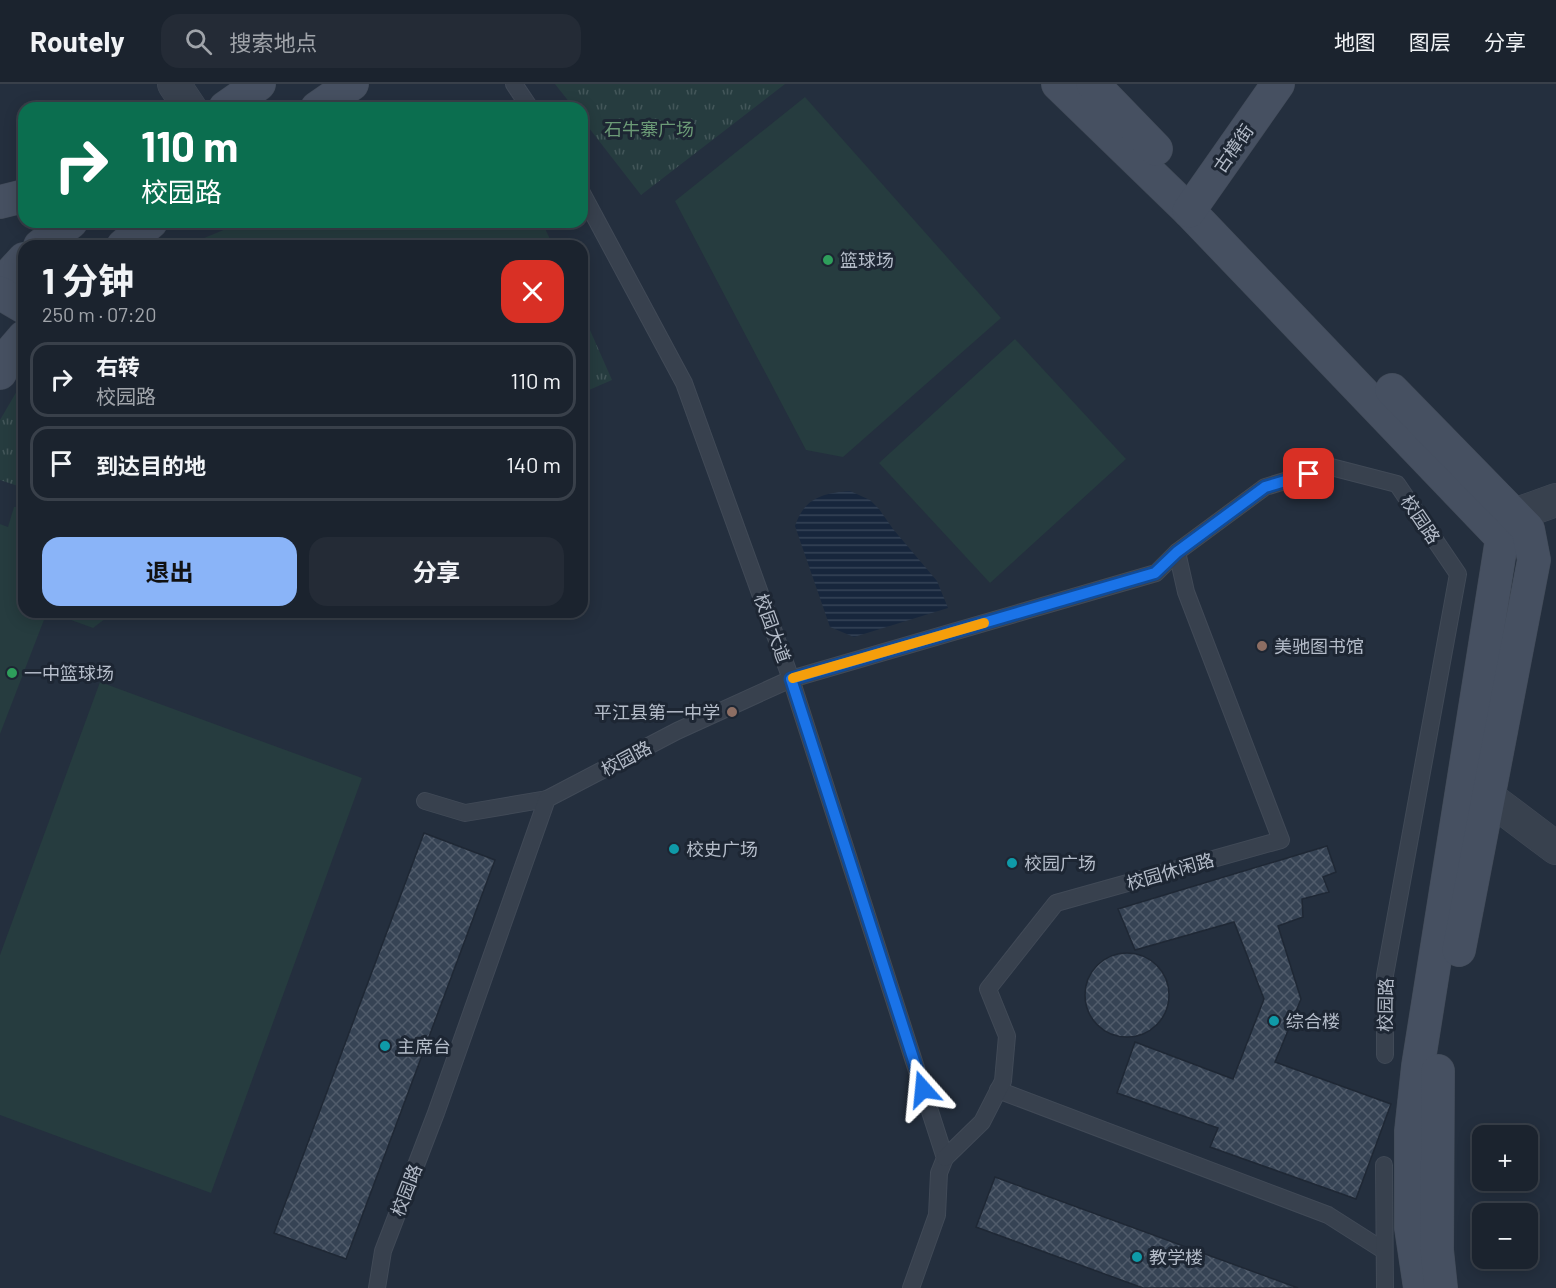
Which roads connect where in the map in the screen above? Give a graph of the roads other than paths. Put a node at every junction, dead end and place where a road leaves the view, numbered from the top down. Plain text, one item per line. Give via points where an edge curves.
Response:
1 (174, 84) edge
2 (259, 84) edge
3 (352, 84) edge
4 (514, 84) edge
5 (1058, 84) edge
6 (1093, 84) edge
7 (1278, 84) edge
8 (186, 102) edge
9 (234, 102) edge
10 (326, 102) edge
11 (526, 102) edge
12 (18, 197) edge
13 (0, 202) edge
14 (1195, 203) junction
15 (588, 204) edge
16 (63, 228) edge
17 (144, 228) edge
18 (48, 240) edge
19 (130, 240) edge
20 (18, 266) edge
21 (0, 285) edge
22 (0, 293) edge
23 (18, 304) edge
24 (1556, 500) edge
25 (1517, 524) edge
26 (1177, 552) junction
27 (791, 679) junction
28 (1476, 778) junction
29 (547, 799) junction
30 (425, 801) dead end
31 (1556, 822) edge
32 (1556, 848) edge
33 (1385, 1054) dead end
34 (998, 1090) junction
35 (945, 1158) junction
36 (1384, 1165) dead end
37 (1383, 1250) junction
38 (377, 1288) edge
39 (911, 1288) edge
40 (1385, 1288) edge
41 (1420, 1288) edge
42 (1441, 1288) edge

1 - 8 street
2 - 9 street
3 - 10 street
4 - 11 lane
5 - 14 street
6 - 14 street
7 - 14 street, 古樟街
12 - 13 street
14 - 25 street
15 - 27 lane, 校园大道 via 684,383
16 - 18 street
17 - 19 street
20 - 21 street
22 - 23 street
24 - 25 street
25 - 28 street
26 - 27 lane, 校园路 via 1155,573
26 - 33 lane, 校园路 via 1265,487 1331,467 1398,484 1458,574 1385,975
26 - 34 lane, 校园休闲路 via 1186,592 1281,840 1056,903 988,988 1007,1036 1003,1081
27 - 29 lane, 校园路 via 677,730
27 - 35 lane, 校园大道
28 - 31 street
28 - 32 street
28 - 41 street via 1418,1066 1411,1131 1411,1228
28 - 42 street via 1436,1081 1437,1250
29 - 30 lane via 465,813
29 - 38 lane, 校园路 via 383,1251
34 - 35 lane, 校园休闲路 via 982,1122
34 - 37 lane via 1328,1215
35 - 39 lane via 939,1173 937,1215
36 - 37 lane
37 - 40 lane

